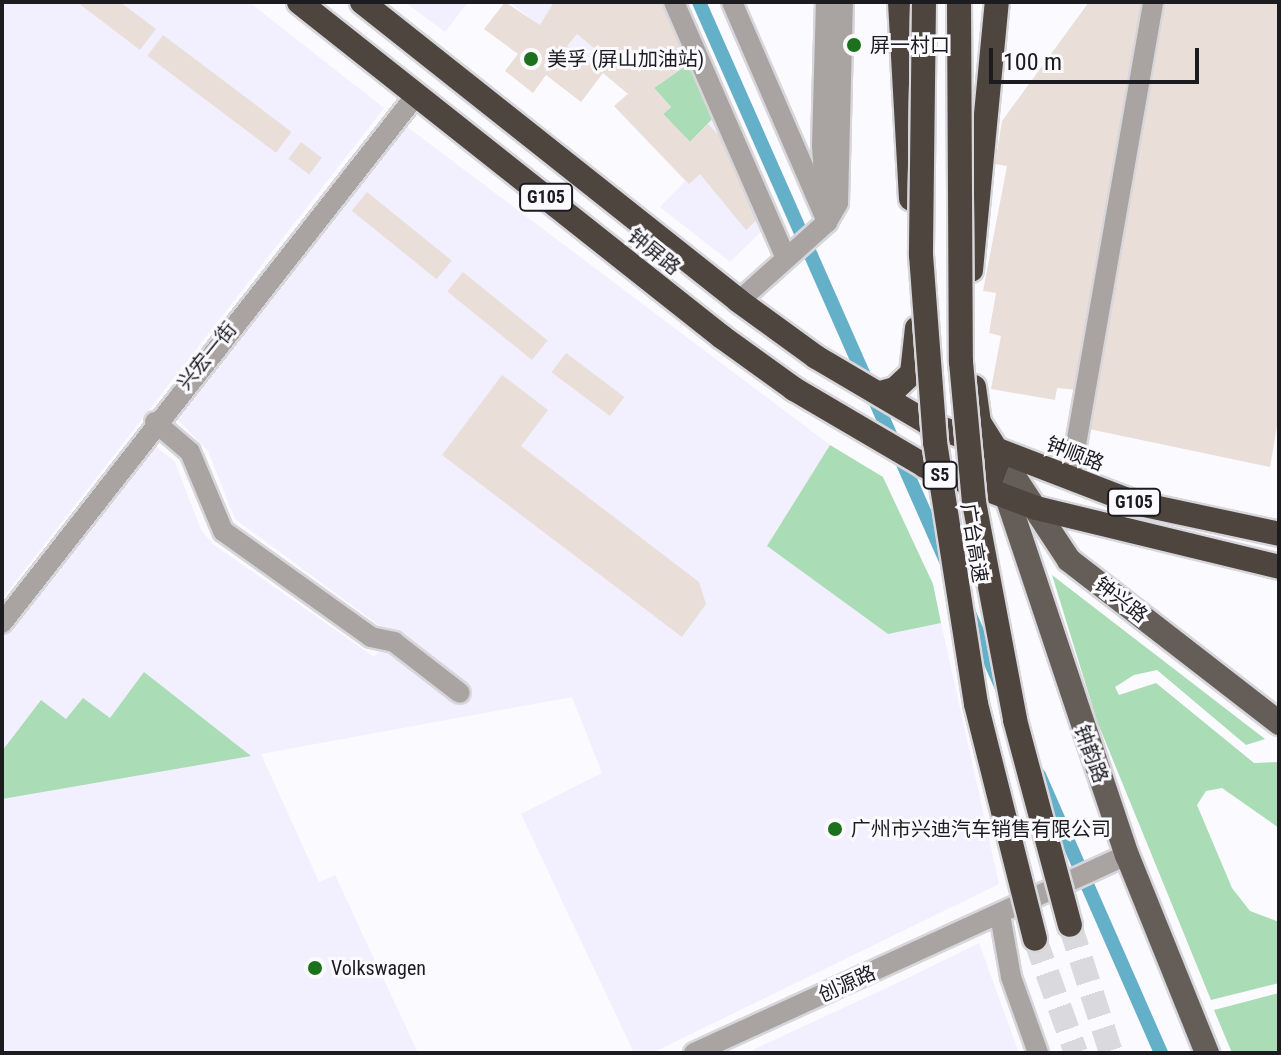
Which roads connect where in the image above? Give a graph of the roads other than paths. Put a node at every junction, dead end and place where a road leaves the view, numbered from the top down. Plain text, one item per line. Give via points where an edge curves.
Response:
1 (299, 2) edge
2 (362, 2) edge
3 (674, 2) edge
4 (732, 2) edge
5 (826, 2) edge
6 (843, 2) edge
7 (900, 2) edge
8 (924, 2) edge
9 (959, 2) edge
10 (997, 2) edge
11 (1153, 2) edge
12 (417, 94) junction
13 (827, 222) junction
14 (792, 253) junction
15 (739, 301) junction
16 (880, 393) junction
17 (155, 422) junction
18 (995, 448) junction
19 (1070, 479) junction
20 (975, 485) junction
21 (1005, 497) junction
22 (1036, 508) junction
23 (1279, 534) edge
24 (1279, 567) edge
25 (2, 623) edge
26 (460, 693) dead end
27 (1279, 723) edge
28 (1119, 859) junction
29 (1000, 915) junction
30 (1070, 925) tunnel mouth
31 (1035, 939) tunnel mouth
32 (694, 1053) edge
33 (1038, 1053) edge
34 (1207, 1053) edge

1 - 12 highway, 钟屏路 / G105
2 - 15 highway, 钟屏路 / G105
3 - 14 street
4 - 13 street
5 - 13 street via 822,145
6 - 13 street via 838,203
7 - 16 highway via 918,345 912,373 895,389
8 - 31 highway, 广台高速 / S5, bridge via 921,255 935,442 976,704
9 - 30 highway, 广台高速 / S5, bridge via 960,347 974,502 1015,720
10 - 18 highway via 970,301 976,412
11 - 19 street
12 - 17 street, 兴宏一街
12 - 20 highway, 钟屏路 / G105 via 794,389 925,466
13 - 14 street
14 - 15 street
15 - 16 highway, 钟屏路 / G105 via 816,357
16 - 18 highway, 钟屏路 / G105 via 928,423
17 - 25 street, 兴宏一街
17 - 26 street via 190,452 223,531 371,637 394,642
18 - 19 highway, 钟顺路 / G105
18 - 20 highway via 996,470
18 - 21 main road, 钟韵路
18 - 22 main road, 钟兴路
19 - 23 highway, 钟顺路 / G105 via 1135,503
20 - 21 highway, 钟屏路 / G105
21 - 22 highway, G105
21 - 28 main road, 钟韵路
22 - 24 highway, G105
22 - 27 main road, 钟兴路 via 1069,560
28 - 29 street, 创源路
28 - 34 main road, 钟韵路
29 - 32 street, 创源路
29 - 33 street via 1011,977

